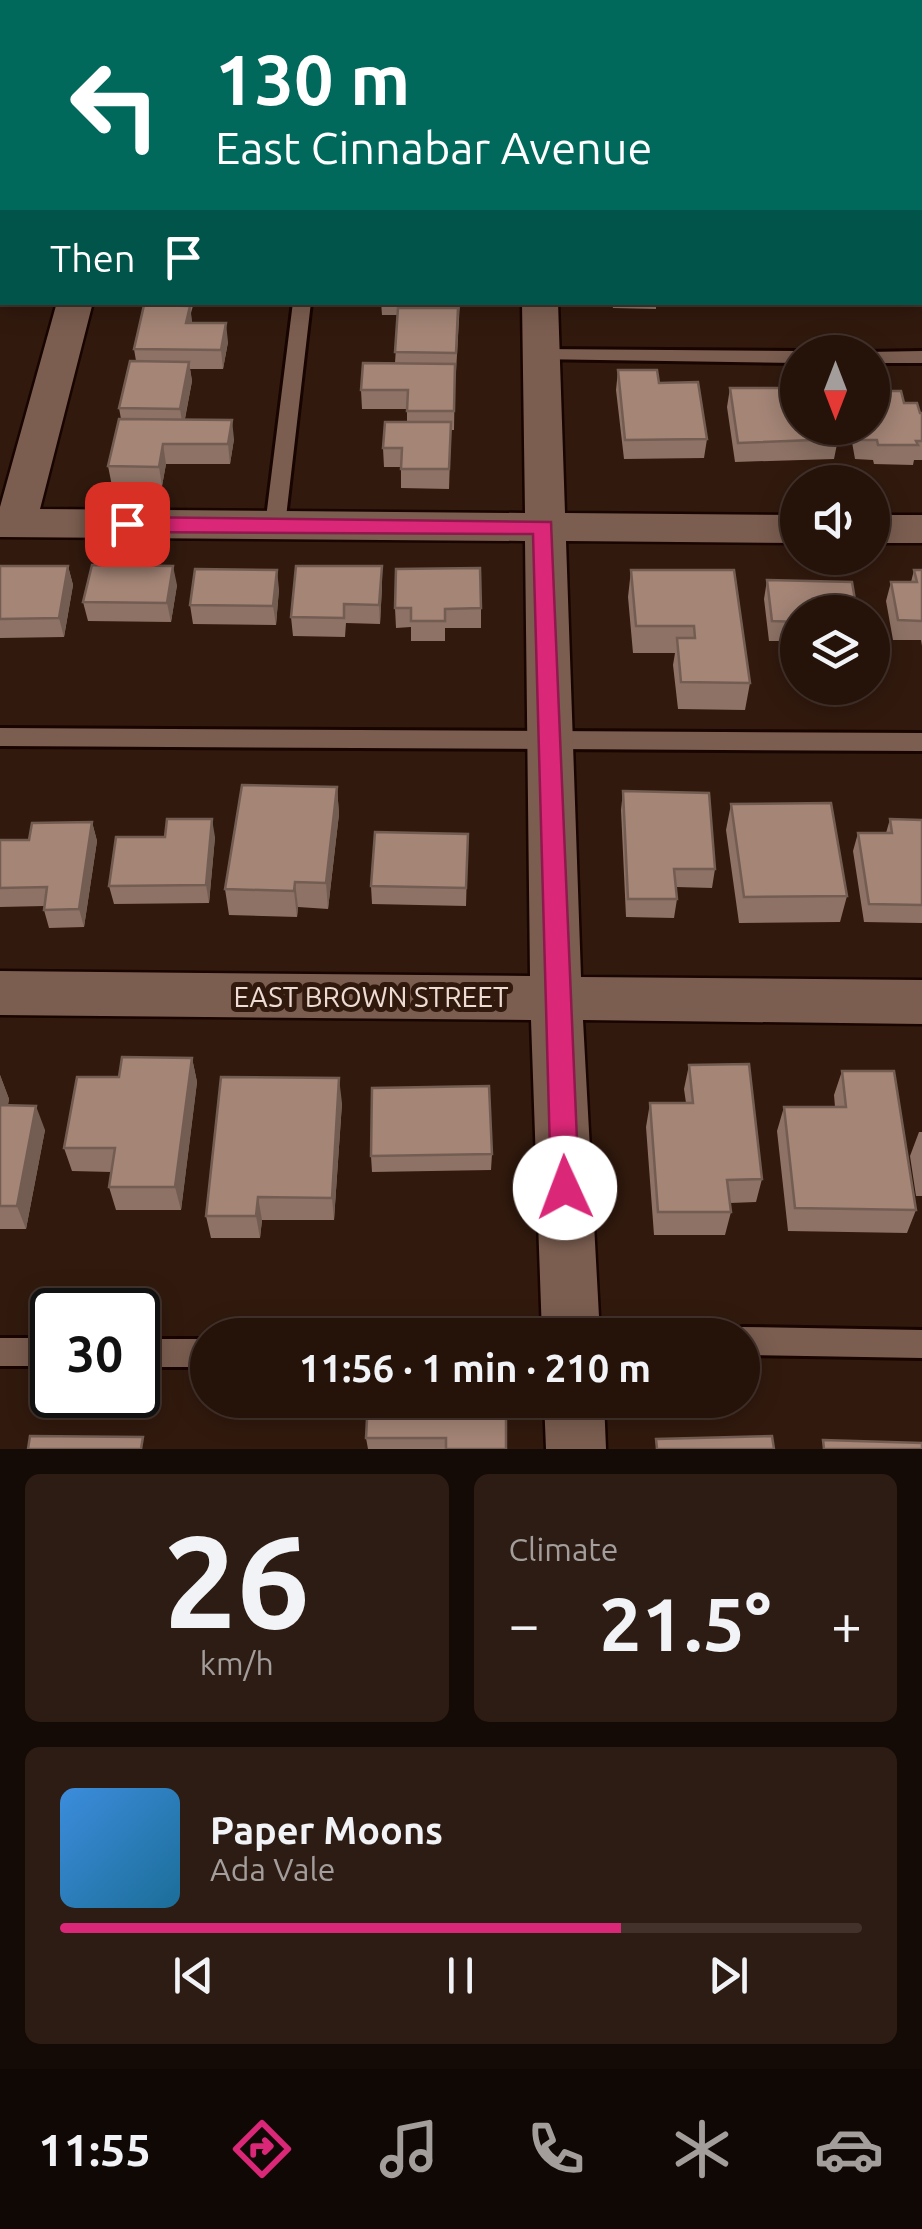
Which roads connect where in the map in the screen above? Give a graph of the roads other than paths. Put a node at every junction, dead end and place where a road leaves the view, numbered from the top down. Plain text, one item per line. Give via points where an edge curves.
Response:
1 (74, 305) edge
2 (302, 305) edge
3 (540, 305) edge
4 (541, 355) junction
5 (780, 356) edge
6 (890, 357) edge
7 (922, 357) edge
8 (8, 523) edge
9 (275, 526) junction
10 (543, 527) junction
11 (780, 529) edge
12 (890, 529) edge
13 (922, 530) edge
14 (0, 736) edge
15 (550, 738) junction
16 (922, 742) edge
17 (0, 993) edge
18 (556, 997) junction
19 (922, 1002) edge
20 (571, 1318) edge
21 (760, 1341) edge
22 (922, 1344) edge
23 (0, 1352) edge
24 (30, 1352) edge
25 (160, 1353) edge
26 (190, 1353) edge
27 (575, 1418) edge
28 (576, 1449) edge

1 - 8 street
2 - 9 lane
3 - 4 street
4 - 5 lane
4 - 10 street
6 - 7 lane
8 - 9 street
9 - 10 street
10 - 11 street
10 - 15 street
12 - 13 street
14 - 15 lane
15 - 16 lane
15 - 18 street
17 - 18 street, EAST BROWN STREET
18 - 19 street, EAST BROWN STREET
18 - 20 street
21 - 22 lane
23 - 24 lane
25 - 26 lane
27 - 28 street

